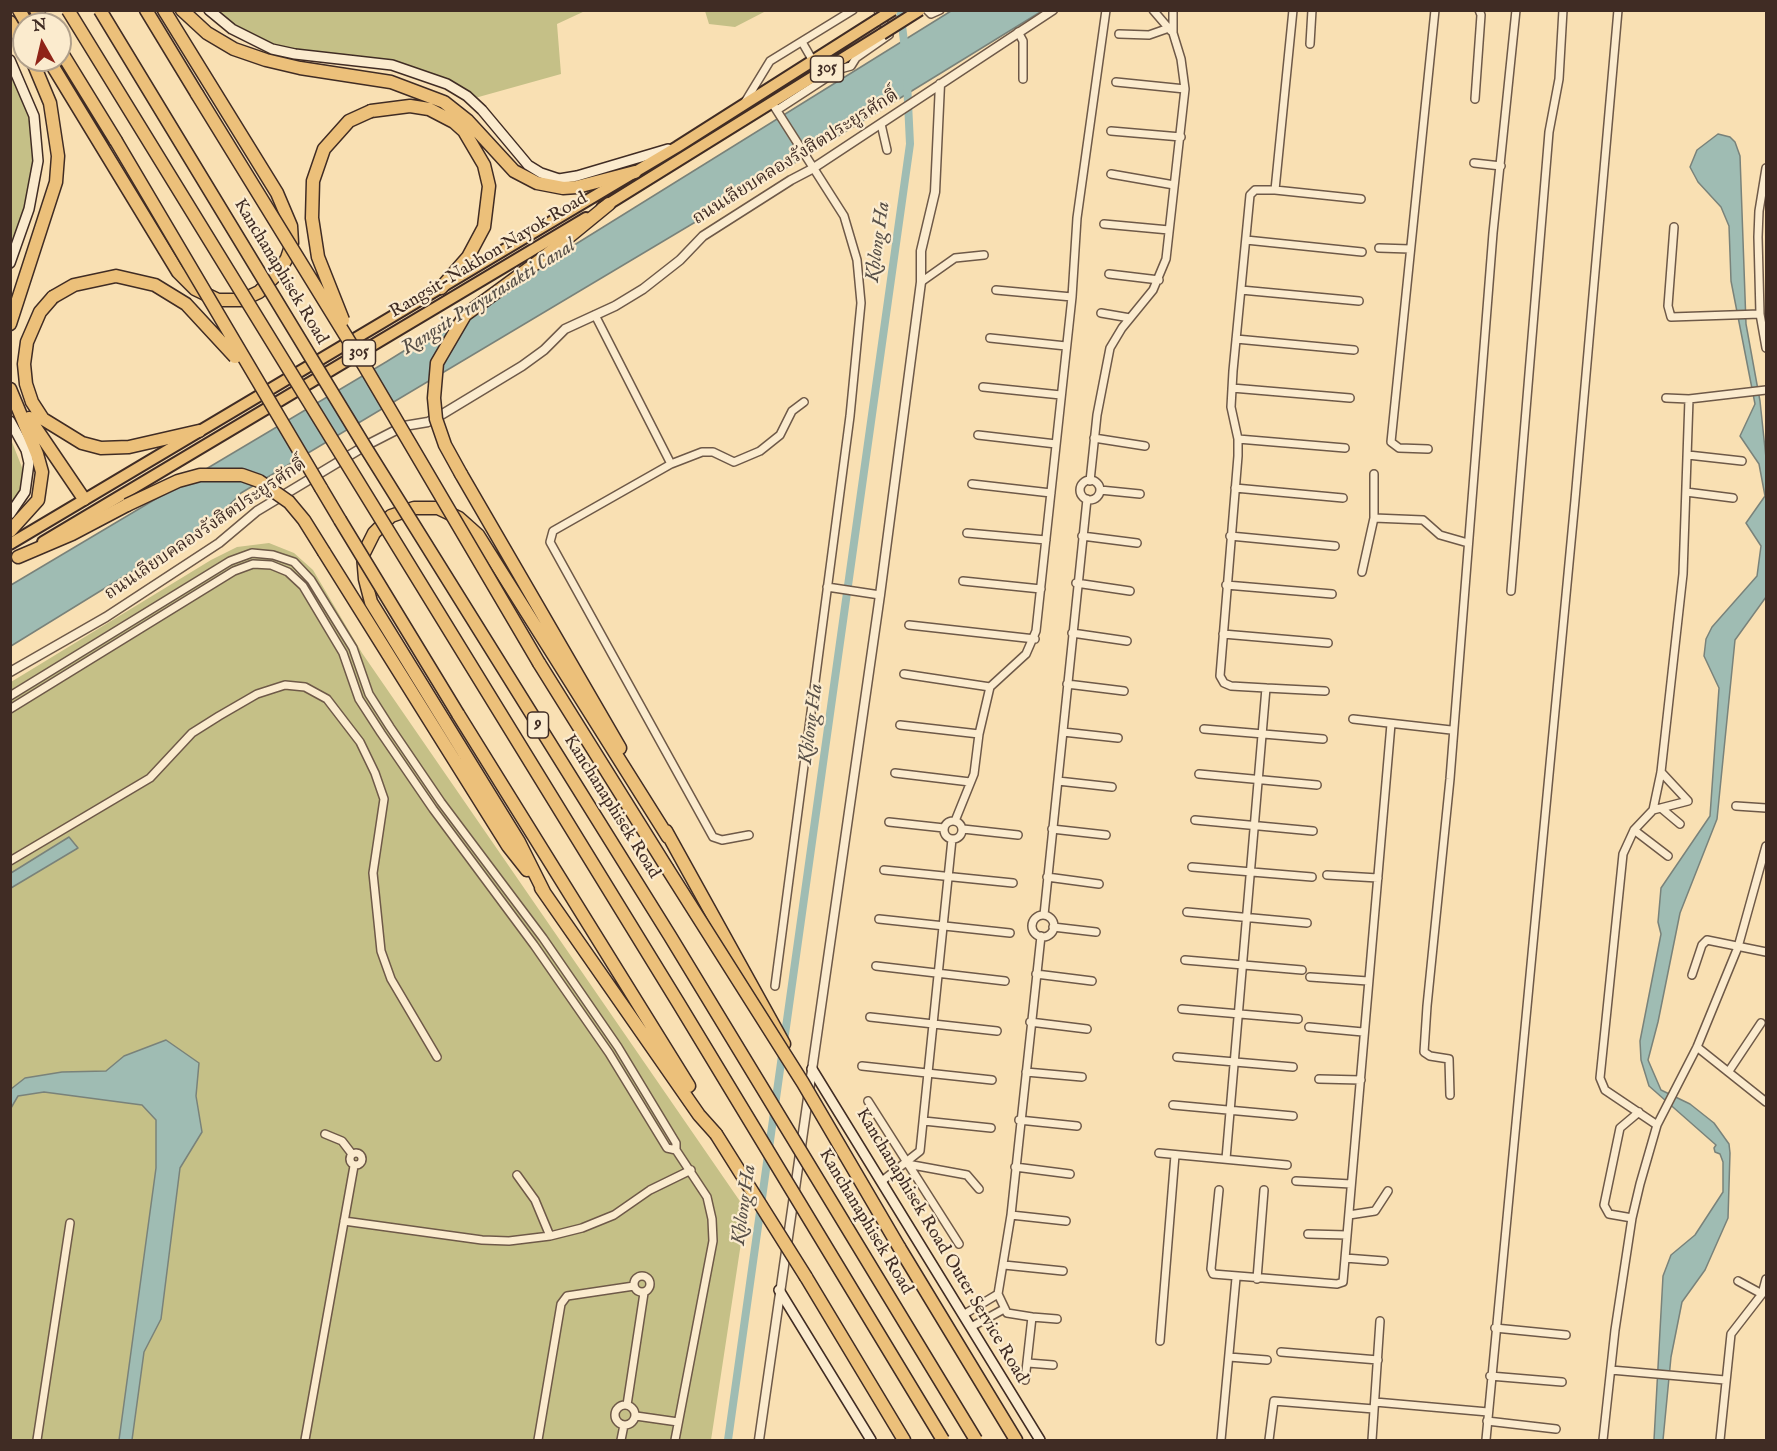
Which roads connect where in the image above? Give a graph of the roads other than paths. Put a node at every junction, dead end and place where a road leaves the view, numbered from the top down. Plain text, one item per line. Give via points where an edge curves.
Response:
1 (68, 10) edge
2 (100, 10) edge
3 (146, 10) edge
4 (164, 10) edge
5 (182, 10) edge
6 (209, 10) edge
7 (853, 10) edge
8 (893, 10) edge
9 (920, 10) edge
10 (927, 10) edge
11 (939, 10) edge
12 (1053, 10) edge
13 (1106, 10) edge
14 (1152, 10) edge
15 (1173, 10) edge
16 (1293, 10) edge
17 (1312, 10) edge
18 (1435, 10) edge
19 (1479, 10) edge
20 (1516, 10) edge
21 (1563, 10) edge
22 (1618, 10) edge
23 (878, 16) edge
24 (1171, 31) junction
25 (1018, 32) junction
26 (1119, 34) dead end
27 (802, 42) junction
28 (1310, 44) dead end
29 (10, 60) edge
30 (813, 60) junction
31 (72, 70) edge
32 (36, 72) edge
33 (56, 72) edge
34 (1023, 79) dead end
35 (1116, 82) dead end
36 (940, 84) junction
37 (1185, 89) junction
38 (1475, 99) dead end
39 (744, 104) junction
40 (776, 109) junction
41 (881, 124) junction
42 (1112, 131) dead end
43 (1181, 137) junction
44 (677, 147) junction
45 (887, 150) dead end
46 (1474, 163) dead end
47 (810, 166) junction
48 (1501, 166) junction
49 (1767, 168) edge
50 (635, 172) junction
51 (1111, 174) dead end
52 (1174, 185) junction
53 (1275, 190) junction
54 (1361, 199) dead end
55 (609, 204) junction
56 (1763, 212) edge
57 (1104, 224) dead end
58 (1674, 227) dead end
59 (1169, 230) junction
60 (1246, 240) junction
61 (1379, 248) dead end
62 (1410, 249) junction
63 (1362, 252) dead end
64 (984, 255) dead end
65 (10, 263) edge
66 (1109, 274) dead end
67 (1159, 280) junction
68 (921, 282) junction
69 (441, 288) junction
70 (996, 290) dead end
71 (1240, 290) junction
72 (1071, 297) junction
73 (1359, 301) dead end
74 (1101, 313) dead end
75 (1760, 314) junction
76 (595, 315) junction
77 (1130, 318) junction
78 (10, 324) edge
79 (990, 338) dead end
80 (1236, 339) junction
81 (1066, 346) junction
82 (1767, 348) edge
83 (1354, 350) dead end
84 (365, 367) junction
85 (983, 387) dead end
86 (1232, 388) junction
87 (1766, 390) edge
88 (11, 391) edge
89 (1061, 395) junction
90 (1350, 398) dead end
91 (1666, 398) dead end
92 (1689, 399) junction
93 (804, 402) dead end
94 (271, 406) junction
95 (10, 421) edge
96 (199, 431) junction
97 (978, 435) dead end
98 (1094, 438) junction
99 (1238, 439) junction
100 (1056, 444) junction
101 (1144, 446) dead end
102 (1346, 448) dead end
103 (1428, 449) dead end
104 (1688, 455) junction
105 (1742, 460) dead end
106 (671, 464) junction
107 (1374, 474) dead end
108 (1090, 481) junction
109 (972, 484) dead end
110 (1235, 488) junction
111 (1100, 490) junction
112 (1686, 492) junction
113 (1051, 493) junction
114 (1140, 494) dead end
115 (1343, 498) dead end
116 (1733, 498) dead end
117 (84, 499) junction
118 (1087, 499) junction
119 (109, 502) junction
120 (10, 514) edge
121 (1374, 518) junction
122 (10, 531) edge
123 (967, 533) dead end
124 (1082, 536) junction
125 (1230, 536) junction
126 (1046, 540) junction
127 (1137, 543) dead end
128 (1468, 543) junction
129 (10, 544) edge
130 (1335, 546) dead end
131 (14, 560) edge
132 (1362, 572) dead end
133 (963, 581) dead end
134 (1076, 583) junction
135 (1227, 585) junction
136 (830, 587) junction
137 (1041, 589) junction
138 (1130, 591) dead end
139 (1510, 591) dead end
140 (1332, 594) dead end
141 (877, 595) junction
142 (909, 625) dead end
143 (1072, 633) junction
144 (1223, 634) junction
145 (1035, 639) junction
146 (1127, 641) dead end
147 (1328, 643) dead end
148 (10, 672) edge
149 (904, 674) dead end
150 (1067, 684) junction
151 (990, 687) junction
152 (1266, 688) junction
153 (1124, 690) dead end
154 (1325, 691) dead end
155 (10, 696) edge
156 (10, 709) edge
157 (1353, 719) dead end
158 (1391, 724) junction
159 (900, 725) dead end
160 (390, 728) junction
161 (1204, 729) dead end
162 (1451, 730) junction
163 (1063, 732) junction
164 (381, 733) junction
165 (979, 734) junction
166 (1263, 734) junction
167 (1118, 738) dead end
168 (1323, 739) dead end
169 (1661, 772) junction
170 (895, 773) dead end
171 (1198, 774) dead end
172 (1259, 780) junction
173 (1058, 781) junction
174 (970, 782) junction
175 (1317, 785) dead end
176 (1112, 787) dead end
177 (1736, 807) dead end
178 (1661, 808) junction
179 (1767, 808) edge
180 (1653, 810) junction
181 (955, 820) junction
182 (1195, 820) dead end
183 (888, 822) dead end
184 (1680, 824) dead end
185 (1255, 826) junction
186 (944, 828) junction
187 (963, 829) junction
188 (1052, 829) junction
189 (1634, 830) junction
190 (1313, 831) dead end
191 (749, 835) dead end
192 (1018, 835) dead end
193 (1106, 835) dead end
194 (668, 837) junction
195 (952, 839) junction
196 (1767, 846) edge
197 (1668, 856) dead end
198 (10, 861) edge
199 (1192, 867) dead end
200 (884, 870) dead end
201 (1252, 872) junction
202 (1327, 876) dead end
203 (497, 877) junction
204 (948, 877) junction
205 (1047, 877) junction
206 (1311, 877) dead end
207 (1378, 878) junction
208 (1013, 883) dead end
209 (488, 884) junction
210 (1100, 884) dead end
211 (545, 894) junction
212 (1187, 912) dead end
213 (1044, 915) junction
214 (1248, 917) junction
215 (879, 920) dead end
216 (1307, 923) dead end
217 (943, 926) junction
218 (1053, 927) junction
219 (1096, 932) dead end
220 (1010, 933) dead end
221 (1041, 936) junction
222 (1738, 947) junction
223 (1767, 952) edge
224 (1185, 960) dead end
225 (1243, 964) junction
226 (876, 966) dead end
227 (1302, 970) dead end
228 (939, 974) junction
229 (1036, 974) junction
230 (1692, 975) dead end
231 (1310, 977) dead end
232 (1005, 981) dead end
233 (1092, 981) dead end
234 (1368, 981) junction
235 (775, 986) dead end
236 (1182, 1009) dead end
237 (1239, 1014) junction
238 (870, 1017) dead end
239 (1298, 1019) dead end
240 (642, 1020) junction
241 (1030, 1022) junction
242 (1761, 1023) dead end
243 (933, 1024) junction
244 (1309, 1027) dead end
245 (1087, 1029) dead end
246 (997, 1031) dead end
247 (1364, 1032) junction
248 (1697, 1047) junction
249 (437, 1057) dead end
250 (1177, 1057) dead end
251 (1234, 1061) junction
252 (862, 1065) dead end
253 (1293, 1067) dead end
254 (812, 1069) junction
255 (1729, 1071) junction
256 (1026, 1072) junction
257 (929, 1073) junction
258 (1082, 1077) dead end
259 (1319, 1079) dead end
260 (992, 1080) dead end
261 (1361, 1080) junction
262 (802, 1083) junction
263 (1450, 1095) dead end
264 (868, 1101) dead end
265 (1767, 1102) edge
266 (1173, 1105) dead end
267 (1230, 1110) junction
268 (1639, 1112) junction
269 (1293, 1116) dead end
270 (1019, 1120) junction
271 (924, 1121) junction
272 (1657, 1125) junction
273 (1077, 1126) dead end
274 (991, 1128) dead end
275 (325, 1134) dead end
276 (676, 1150) junction
277 (1159, 1154) dead end
278 (1175, 1155) junction
279 (1226, 1159) junction
280 (907, 1164) junction
281 (1287, 1165) dead end
282 (1015, 1167) junction
283 (691, 1170) junction
284 (1070, 1174) dead end
285 (517, 1175) dead end
286 (882, 1181) junction
287 (1296, 1181) dead end
288 (1352, 1184) junction
289 (979, 1189) dead end
290 (1219, 1190) dead end
291 (1264, 1190) dead end
292 (1388, 1191) dead end
293 (1011, 1215) junction
294 (1349, 1215) junction
295 (1632, 1218) junction
296 (344, 1221) junction
297 (1066, 1221) dead end
298 (70, 1224) dead end
299 (1308, 1234) dead end
300 (1347, 1235) junction
301 (550, 1236) junction
302 (960, 1244) dead end
303 (1345, 1258) junction
304 (1384, 1261) dead end
305 (1004, 1265) junction
306 (1063, 1271) dead end
307 (1236, 1278) junction
308 (1257, 1279) junction
309 (1767, 1279) edge
310 (1738, 1281) dead end
311 (634, 1286) junction
312 (779, 1290) junction
313 (644, 1293) junction
314 (998, 1294) junction
315 (1762, 1294) junction
316 (1004, 1309) junction
317 (963, 1315) junction
318 (1032, 1317) junction
319 (1058, 1319) dead end
320 (1380, 1321) dead end
321 (971, 1327) junction
322 (1495, 1328) junction
323 (1566, 1335) dead end
324 (1160, 1341) dead end
325 (1281, 1352) dead end
326 (1229, 1357) junction
327 (1267, 1360) dead end
328 (1378, 1360) junction
329 (1028, 1363) junction
330 (1053, 1365) dead end
331 (1611, 1370) junction
332 (1490, 1376) junction
333 (1025, 1380) dead end
334 (1725, 1380) junction
335 (1562, 1382) dead end
336 (627, 1405) junction
337 (1375, 1405) junction
338 (1488, 1412) junction
339 (636, 1416) junction
340 (1487, 1421) junction
341 (678, 1422) junction
342 (624, 1425) junction
343 (1556, 1429) dead end
344 (37, 1440) edge
345 (305, 1440) edge
346 (538, 1440) edge
347 (621, 1440) edge
348 (675, 1440) edge
349 (759, 1440) edge
350 (871, 1440) edge
351 (904, 1440) edge
352 (943, 1440) edge
353 (976, 1440) edge
354 (1016, 1440) edge
355 (1040, 1440) edge
356 (1221, 1440) edge
357 (1269, 1440) edge
358 (1372, 1440) edge
359 (1486, 1440) edge
360 (1603, 1440) edge
361 (1720, 1440) edge

1 - 352 highway, 9, bridge
2 - 353 highway, Kanchanaphisek Road / 9, bridge
3 - 84 highway, bridge
4 - 33 highway via 277,193 291,226 292,243 287,258 259,292 242,300 218,300 195,289 178,272
5 - 50 highway via 207,33 234,49 300,68 391,82 444,102 468,121 514,171 537,183 577,187
6 - 44 main road via 232,29 272,49 392,65 447,84 482,110 528,165 559,179 608,169
7 - 27 street
8 - 23 main road, Rangsit-Nakhon Nayok Road / 305, bridge
9 - 40 main road, Rangsit-Nakhon Nayok Road / 305, bridge
10 - 11 street via 931,14
12 - 25 street, ถนนเลียบคลองรังสิตประยูรศักดิ์
13 - 72 street via 1077,218
14 - 24 street
15 - 24 street
16 - 53 street
17 - 28 street
18 - 62 street
19 - 38 street
20 - 48 street
21 - 139 street
22 - 322 street
23 - 30 main road, Rangsit-Nakhon Nayok Road / 305
23 - 40 street via 889,35 856,58 851,66
24 - 26 street
24 - 37 street via 1181,59
25 - 34 street via 1023,41
25 - 36 street, ถนนเลียบคลองรังสิตประยูรศักดิ์
27 - 30 street
27 - 39 street via 770,61
29 - 65 main road via 34,116 38,161 29,209
30 - 39 main road, Rangsit-Nakhon Nayok Road / 305
31 - 94 highway, bridge
32 - 78 highway via 51,112 58,156 56,182
35 - 37 street
36 - 41 street, ถนนเลียบคลองรังสิตประยูรศักดิ์
36 - 68 street via 935,192 921,251
37 - 43 street
39 - 44 main road, Rangsit-Nakhon Nayok Road / 305
40 - 47 street
40 - 55 main road, Rangsit-Nakhon Nayok Road / 305
41 - 45 street
41 - 47 street, ถนนเลียบคลองรังสิตประยูรศักดิ์
42 - 43 street
43 - 52 street
44 - 50 main road, Rangsit-Nakhon Nayok Road / 305
46 - 48 street
47 - 76 street, ถนนเลียบคลองรังสิตประยูรศักดิ์ via 703,236 643,289
47 - 136 street via 844,216 860,280 854,380
48 - 128 street
49 - 56 street
50 - 69 main road, Rangsit-Nakhon Nayok Road / 305
51 - 52 street
52 - 59 street
53 - 54 street
53 - 60 street via 1255,190 1250,195
55 - 119 main road, Rangsit-Nakhon Nayok Road / 305
55 - 194 highway, bridge via 465,315 448,339 438,363 434,398 445,445
56 - 75 street
57 - 59 street
58 - 75 street via 1670,315 1674,318
59 - 67 street
60 - 63 street
60 - 71 street
61 - 62 street
62 - 103 street via 1391,442 1399,448
64 - 68 street via 955,258
66 - 67 street
67 - 77 street
68 - 141 street
69 - 84 highway, bridge via 468,257 484,227 489,186 478,152 464,130 429,109 410,106 371,111 350,121 324,149 314,181 312,218 328,286
69 - 96 main road, Rangsit-Nakhon Nayok Road / 305
70 - 72 street
71 - 73 street
71 - 80 street
72 - 81 street
74 - 77 street
75 - 82 street
76 - 106 street
76 - 148 street, ถนนเลียบคลองรังสิตประยูรศักดิ์ via 565,329 522,366 441,415 387,434 257,511 219,543 124,605
77 - 98 street via 1116,337 1106,362
79 - 81 street
80 - 83 street
80 - 86 street
81 - 89 street
84 - 262 highway, bridge via 540,663
85 - 89 street
86 - 90 street
86 - 99 street via 1231,407
87 - 92 street
88 - 117 highway
88 - 122 highway via 42,472 38,500
89 - 100 street
91 - 92 street
92 - 104 street
93 - 106 street via 792,411 783,431 760,451 734,462 713,452 702,452
94 - 96 highway, bridge via 198,315 164,290 116,276 74,285 53,297 40,312 27,342 24,364 29,393 43,419 82,443 101,448 129,447
94 - 240 highway, bridge
95 - 120 main road via 26,450 29,474 25,492
96 - 117 main road, Rangsit-Nakhon Nayok Road / 305
97 - 100 street
98 - 101 street
98 - 108 street
99 - 102 street
99 - 110 street
100 - 113 street
104 - 105 street
104 - 112 street
106 - 191 street via 553,531 550,542 713,837 722,840
107 - 121 street
108 - 111 street via 1098,484
108 - 118 street via 1081,488
109 - 113 street
110 - 115 street
110 - 125 street
111 - 114 street
111 - 118 street via 1097,498
112 - 116 street
112 - 169 street via 1680,603
113 - 126 street
117 - 119 main road
117 - 129 main road, Rangsit-Nakhon Nayok Road / 305
118 - 124 street
119 - 131 main road, Rangsit-Nakhon Nayok Road / 305
121 - 128 street via 1423,520 1440,535
121 - 132 street
123 - 126 street
124 - 127 street
124 - 134 street
125 - 130 street
125 - 135 street
126 - 137 street
128 - 162 street
131 - 211 highway, bridge via 178,480 200,475 242,475 260,481 289,502 304,520 508,846
133 - 137 street
134 - 138 street
134 - 143 street
135 - 140 street
135 - 144 street
136 - 141 street
136 - 235 street
137 - 145 street
141 - 254 street
142 - 145 street
143 - 146 street
143 - 150 street
144 - 147 street
144 - 152 street via 1221,680 1231,686
145 - 151 street via 1026,654
149 - 151 street
150 - 153 street
150 - 163 street
151 - 165 street
152 - 154 street
152 - 166 street
155 - 160 street via 230,561 252,553 294,562 311,580 353,648 369,694
156 - 164 street via 234,571 253,564 271,565 288,572 303,586 343,653 358,699
157 - 158 street
158 - 162 street
158 - 207 street
159 - 165 street
160 - 164 street
160 - 203 street
161 - 166 street
162 - 263 street via 1424,1052 1449,1059
163 - 167 street
163 - 173 street
164 - 209 street
165 - 174 street via 976,767
166 - 168 street
166 - 172 street
169 - 178 street via 1688,801
169 - 180 street
170 - 174 street
171 - 172 street
172 - 175 street
172 - 185 street
173 - 176 street
173 - 188 street
174 - 181 street
177 - 179 street
178 - 180 street
178 - 184 street
180 - 189 street
181 - 186 street
181 - 187 street
182 - 185 street
183 - 186 street
185 - 190 street
185 - 201 street
186 - 195 street
187 - 192 street
187 - 195 street via 960,837
188 - 193 street
188 - 205 street
189 - 197 street
189 - 268 street via 1620,865 1600,1078 1605,1090
194 - 211 highway via 478,535 459,518 438,508 414,508 391,516 374,533 363,555 371,602 519,842
194 - 262 highway, bridge via 731,945 798,1068
195 - 204 street
196 - 222 street
198 - 249 street via 150,778 192,733 219,716 257,694 285,685 305,687 327,699 360,742 375,773 384,799 373,873 381,951 391,979
199 - 201 street
200 - 204 street
201 - 206 street
201 - 214 street
202 - 207 street
203 - 209 street
203 - 276 street via 618,1047 676,1143
204 - 208 street
204 - 217 street
205 - 210 street
205 - 213 street
207 - 234 street
209 - 276 street via 609,1053 667,1148
211 - 240 highway
212 - 214 street
213 - 218 street
213 - 221 street via 1032,924
214 - 216 street
214 - 225 street
215 - 217 street
217 - 220 street
217 - 228 street
218 - 219 street
218 - 221 street via 1050,934
221 - 229 street
222 - 223 street
222 - 230 street via 1707,940
222 - 248 street
224 - 225 street
225 - 227 street
225 - 237 street
226 - 228 street
228 - 232 street
228 - 243 street
229 - 233 street
229 - 241 street
231 - 234 street
234 - 247 street
236 - 237 street
237 - 239 street
237 - 251 street
238 - 243 street
240 - 351 highway, bridge
241 - 245 street
241 - 256 street
242 - 255 street
243 - 246 street
243 - 257 street
244 - 247 street
247 - 261 street
248 - 255 street
248 - 272 street
250 - 251 street
251 - 253 street
251 - 267 street
252 - 257 street
254 - 286 main road, Kanchanaphisek Road Outer Service Road
254 - 312 street
255 - 265 street
256 - 258 street
256 - 270 street
257 - 260 street
257 - 271 street
259 - 261 street
261 - 288 street
262 - 354 highway, bridge
264 - 280 street
266 - 267 street
267 - 269 street
267 - 279 street
268 - 272 street
268 - 295 street via 1620,1128 1604,1205 1609,1214
270 - 273 street
270 - 282 street
271 - 274 street
271 - 280 street via 920,1150
272 - 295 street
275 - 296 street via 342,1141 352,1154 361,1155 362,1161 354,1166
276 - 283 street
277 - 278 street
278 - 279 street
278 - 324 street
279 - 281 street
280 - 286 street
280 - 289 street via 967,1175
280 - 302 street
282 - 284 street
282 - 293 street
283 - 301 street via 650,1190 614,1215
283 - 341 street via 707,1197 713,1241
285 - 301 street via 535,1200
286 - 317 main road, Kanchanaphisek Road Outer Service Road
287 - 288 street
288 - 294 street
290 - 307 street via 1211,1272
291 - 308 street
292 - 294 street via 1375,1211
293 - 297 street
293 - 305 street
294 - 300 street
295 - 331 street
296 - 301 street via 482,1240
296 - 345 street
298 - 344 street
299 - 300 street
300 - 303 street
303 - 304 street
303 - 308 street via 1341,1284
305 - 306 street
305 - 314 street
307 - 308 street
307 - 326 street
309 - 315 street
310 - 315 street
311 - 313 street
311 - 313 street via 635,1280 647,1277 650,1289
311 - 346 street via 567,1296 561,1304
312 - 349 street
312 - 350 main road
313 - 336 street
314 - 316 street
314 - 317 street
315 - 334 street via 1731,1334
316 - 318 street via 1010,1314
316 - 321 street
317 - 321 main road, Kanchanaphisek Road Outer Service Road
318 - 319 street
318 - 329 street
320 - 328 street
321 - 355 main road, Kanchanaphisek Road Outer Service Road
322 - 323 street
322 - 332 street
325 - 328 street
326 - 327 street
326 - 356 street
328 - 337 street
329 - 330 street
329 - 333 street
331 - 334 street
331 - 360 street
332 - 335 street
332 - 338 street
334 - 361 street
336 - 339 street
336 - 342 street via 619,1406 615,1413 617,1421
337 - 338 street
337 - 357 street via 1274,1401
337 - 358 street
338 - 340 street
339 - 341 street
339 - 342 street
340 - 343 street
340 - 359 street
341 - 348 street
342 - 347 street

